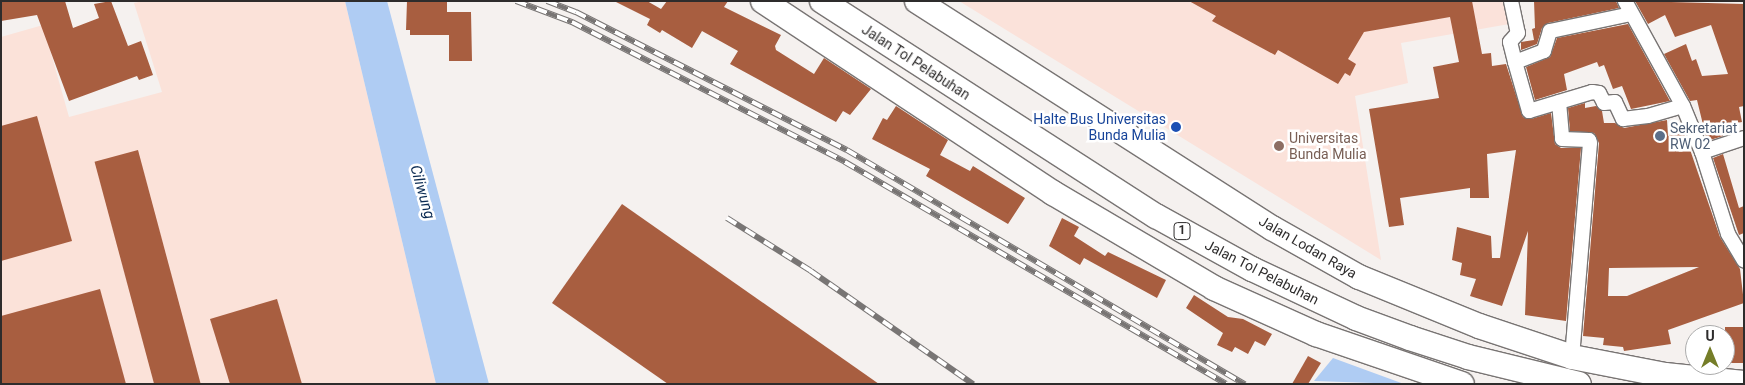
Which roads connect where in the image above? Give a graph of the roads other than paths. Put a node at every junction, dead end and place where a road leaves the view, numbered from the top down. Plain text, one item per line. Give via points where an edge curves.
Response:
1 (763, 1) edge
2 (822, 1) edge
3 (917, 1) edge
4 (1511, 1) edge
5 (1625, 1) edge
6 (1631, 14) junction
7 (1515, 62) junction
8 (1559, 102) junction
9 (1683, 106) junction
10 (1744, 138) edge
11 (1702, 152) junction
12 (1740, 248) edge
13 (1744, 261) edge
14 (1584, 373) edge
15 (1744, 383) edge
16 (1462, 384) edge

1 - 16 highway via 1053,193 1214,288 1316,334
2 - 14 highway, Jalan Tol Pelabuhan / 1 via 1156,216 1252,270 1356,318 1468,357
3 - 14 highway, Jalan Lodan Raya / 1 via 1333,264
4 - 7 street via 1518,33 1510,42
5 - 6 street
6 - 7 street via 1550,31 1544,51
6 - 9 street
7 - 8 street via 1529,111
8 - 9 street via 1596,92 1604,103 1615,102 1623,119
8 - 14 street via 1562,139 1589,140 1590,143
9 - 11 street
10 - 11 street
11 - 12 street via 1728,234
12 - 13 street
14 - 15 highway, Jalan Lodan Raya / 1 via 1665,375

